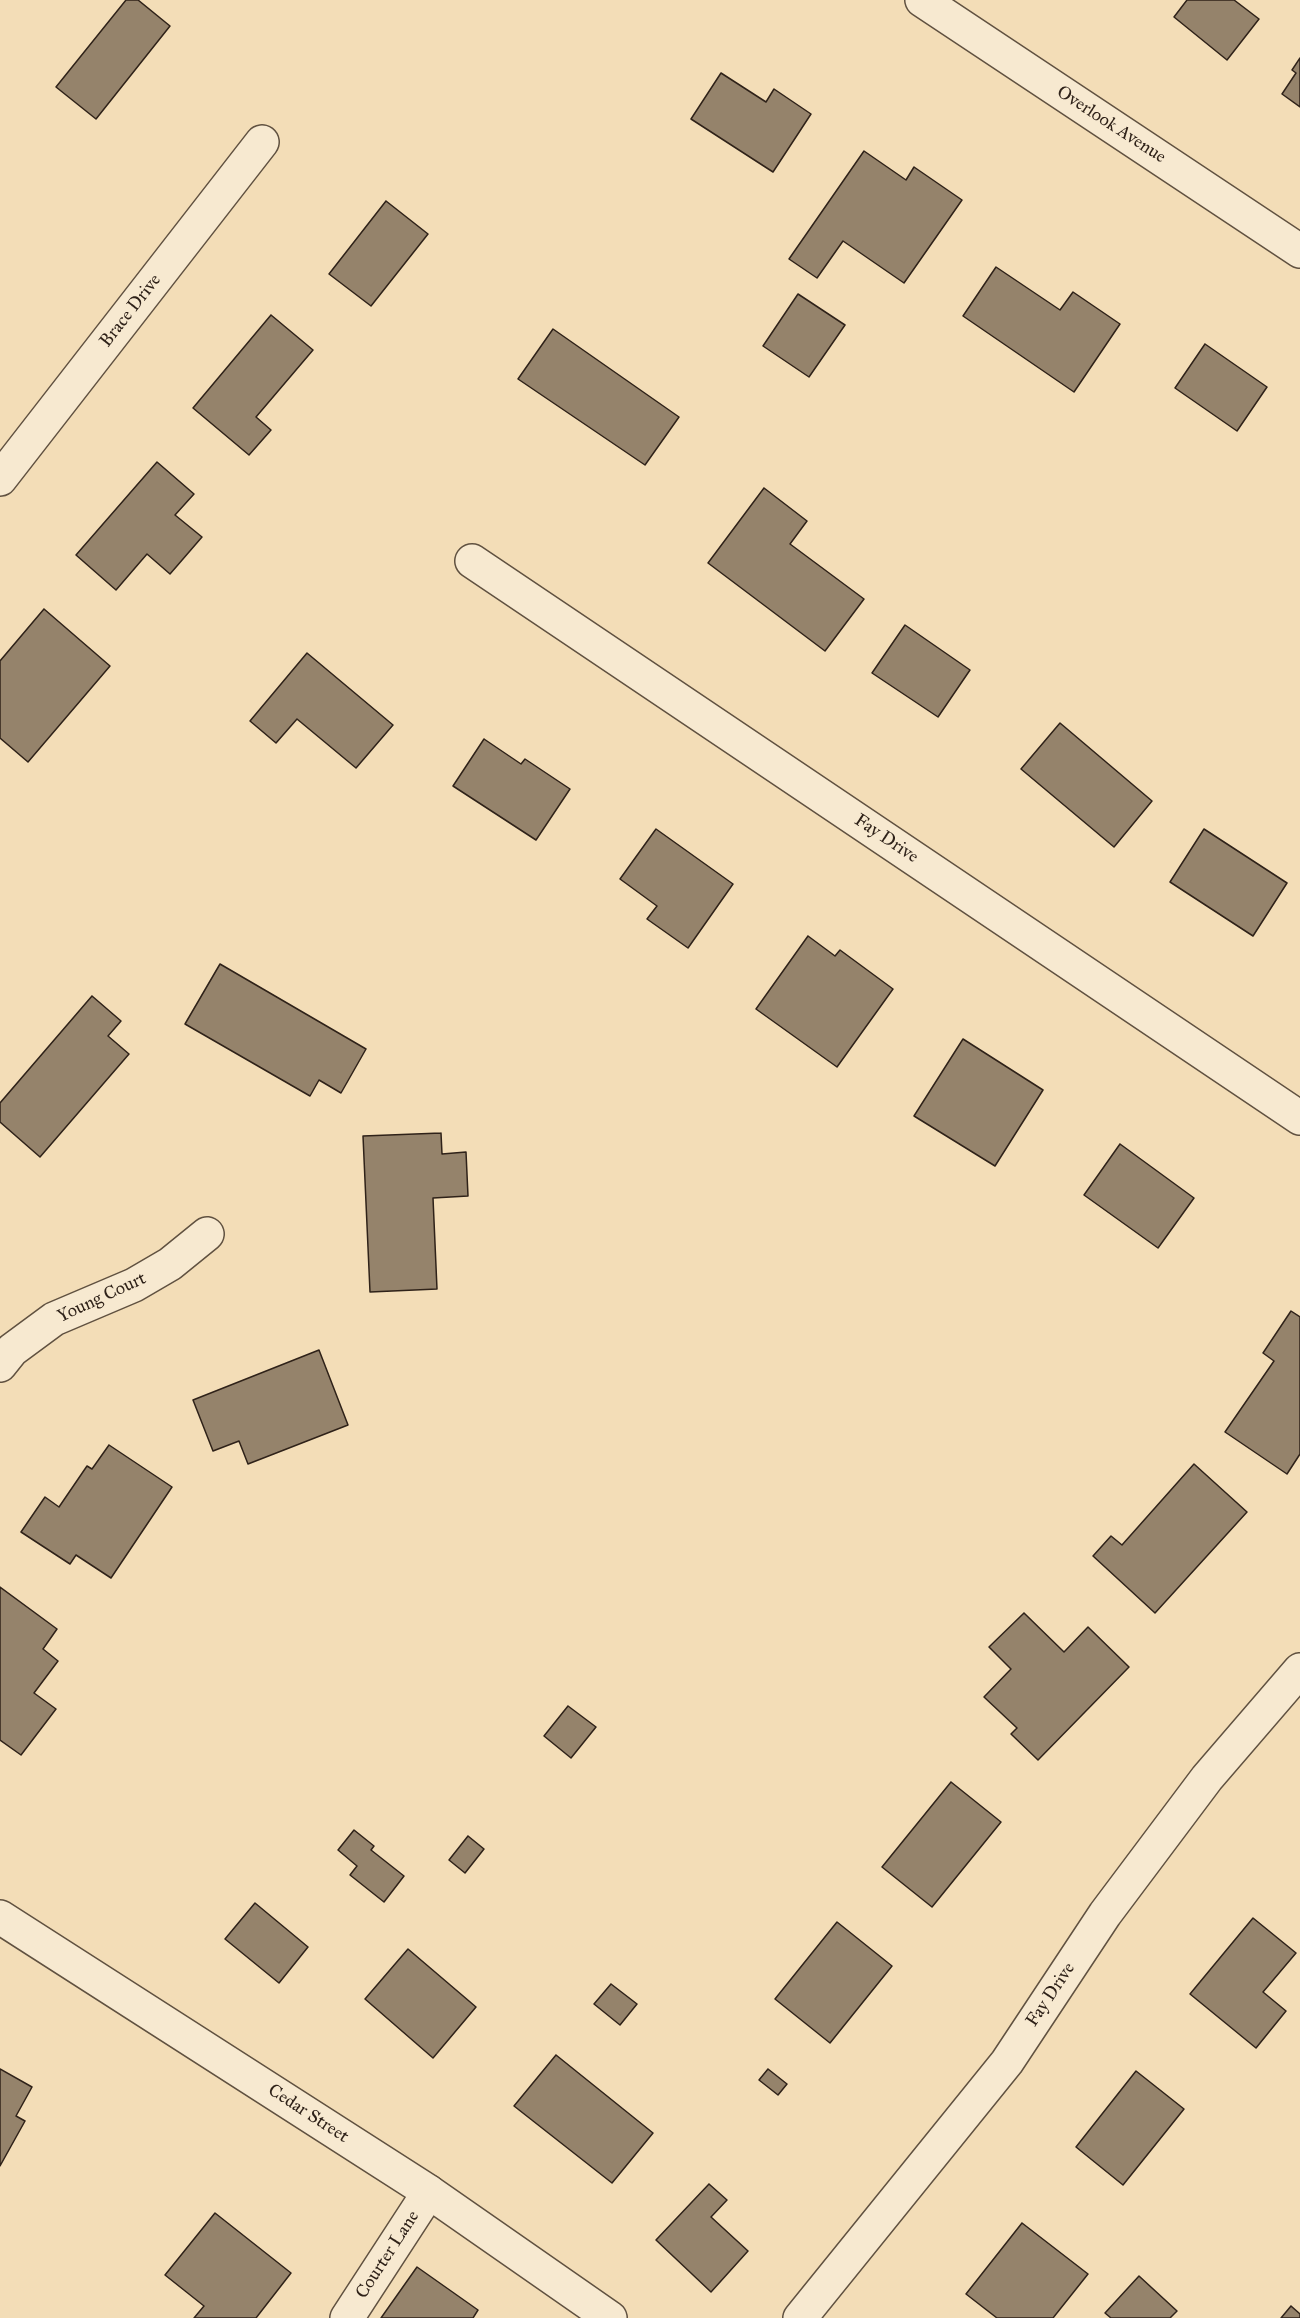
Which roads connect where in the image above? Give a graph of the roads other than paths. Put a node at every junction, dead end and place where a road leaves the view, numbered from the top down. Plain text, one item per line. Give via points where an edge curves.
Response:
1 (922, 0) edge
2 (262, 142) dead end
3 (1300, 251) edge
4 (2, 474) edge
5 (472, 561) dead end
6 (1300, 1118) edge
7 (207, 1234) dead end
8 (0, 1365) edge
9 (1300, 1670) edge
10 (0, 1917) edge
11 (429, 2192) junction
12 (347, 2318) edge
13 (610, 2318) edge
14 (800, 2318) edge

1 - 3 street, Overlook Avenue
2 - 4 street, Brace Drive
5 - 6 street, Fay Drive
7 - 8 street, Young Court via 170,1264 134,1285 54,1319 12,1350
9 - 14 street, Fay Drive via 1207,1778 1105,1914 1007,2062
10 - 11 street, Cedar Street
11 - 12 street, Courter Lane
11 - 13 street, Cedar Street

